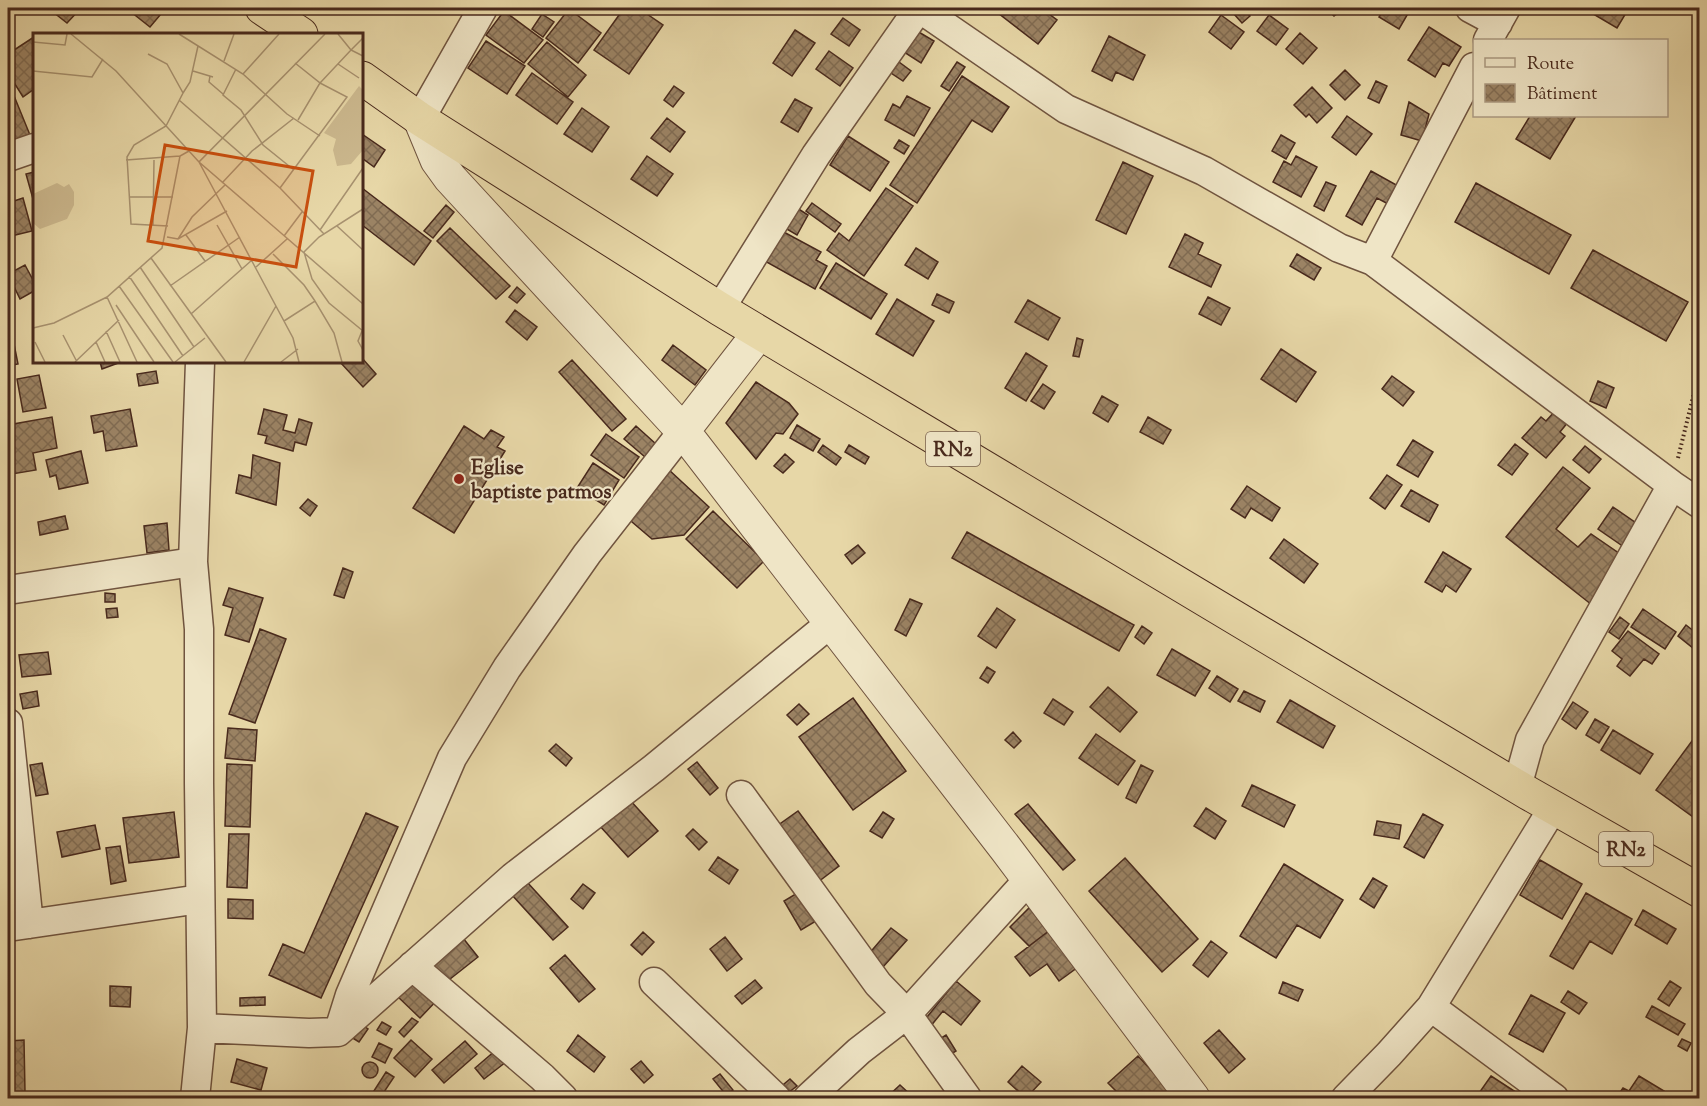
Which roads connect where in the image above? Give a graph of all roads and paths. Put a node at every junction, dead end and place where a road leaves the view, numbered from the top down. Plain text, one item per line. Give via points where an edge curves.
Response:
1 (483, 8) edge
2 (919, 8) edge
3 (1470, 8) edge
4 (1498, 24) edge
5 (1473, 69) edge
6 (363, 79) edge
7 (420, 119) junction
8 (33, 148) edge
9 (8, 157) edge
10 (1373, 261) junction
11 (720, 309) junction
12 (759, 333) junction
13 (200, 363) edge
14 (1700, 375) edge
15 (683, 431) junction
16 (1672, 485) junction
17 (1700, 504) edge
18 (194, 562) junction
19 (8, 590) edge
20 (832, 622) junction
21 (8, 723) edge
22 (1517, 787) junction
23 (741, 795) dead end
24 (1552, 808) junction
25 (1029, 879) junction
26 (1700, 891) edge
27 (200, 899) junction
28 (18, 926) edge
29 (412, 966) junction
30 (654, 982) dead end
31 (1431, 1007) junction
32 (907, 1014) junction
33 (202, 1028) junction
34 (338, 1032) junction
35 (195, 1098) edge
36 (563, 1098) edge
37 (776, 1098) edge
38 (808, 1098) edge
39 (966, 1098) edge
40 (1193, 1098) edge
41 (1346, 1098) edge
42 (1554, 1098) edge

1 - 7 street
2 - 10 street via 1066,109 1204,171 1339,248
2 - 11 street via 816,155
3 - 4 street
5 - 10 street
6 - 7 highway, RN2
7 - 11 highway, RN2
7 - 15 street via 437,160 450,178
8 - 9 street
10 - 16 street
11 - 12 highway, RN2
12 - 15 street
12 - 22 highway, RN2
13 - 18 street
14 - 16 path
15 - 20 street
15 - 34 street via 587,554 507,668 452,758 350,995
16 - 17 street
16 - 22 street via 1530,740
18 - 19 street
18 - 27 street via 199,629
20 - 25 street
20 - 29 street via 513,877
21 - 28 street
22 - 24 highway, RN2
23 - 32 street via 878,984
24 - 26 highway, RN2
24 - 31 street
25 - 32 street
25 - 40 street
27 - 28 street
27 - 33 street
29 - 34 street
29 - 36 street
30 - 37 street
31 - 41 street
31 - 42 street
32 - 38 street
32 - 39 street
33 - 34 street
33 - 35 street

